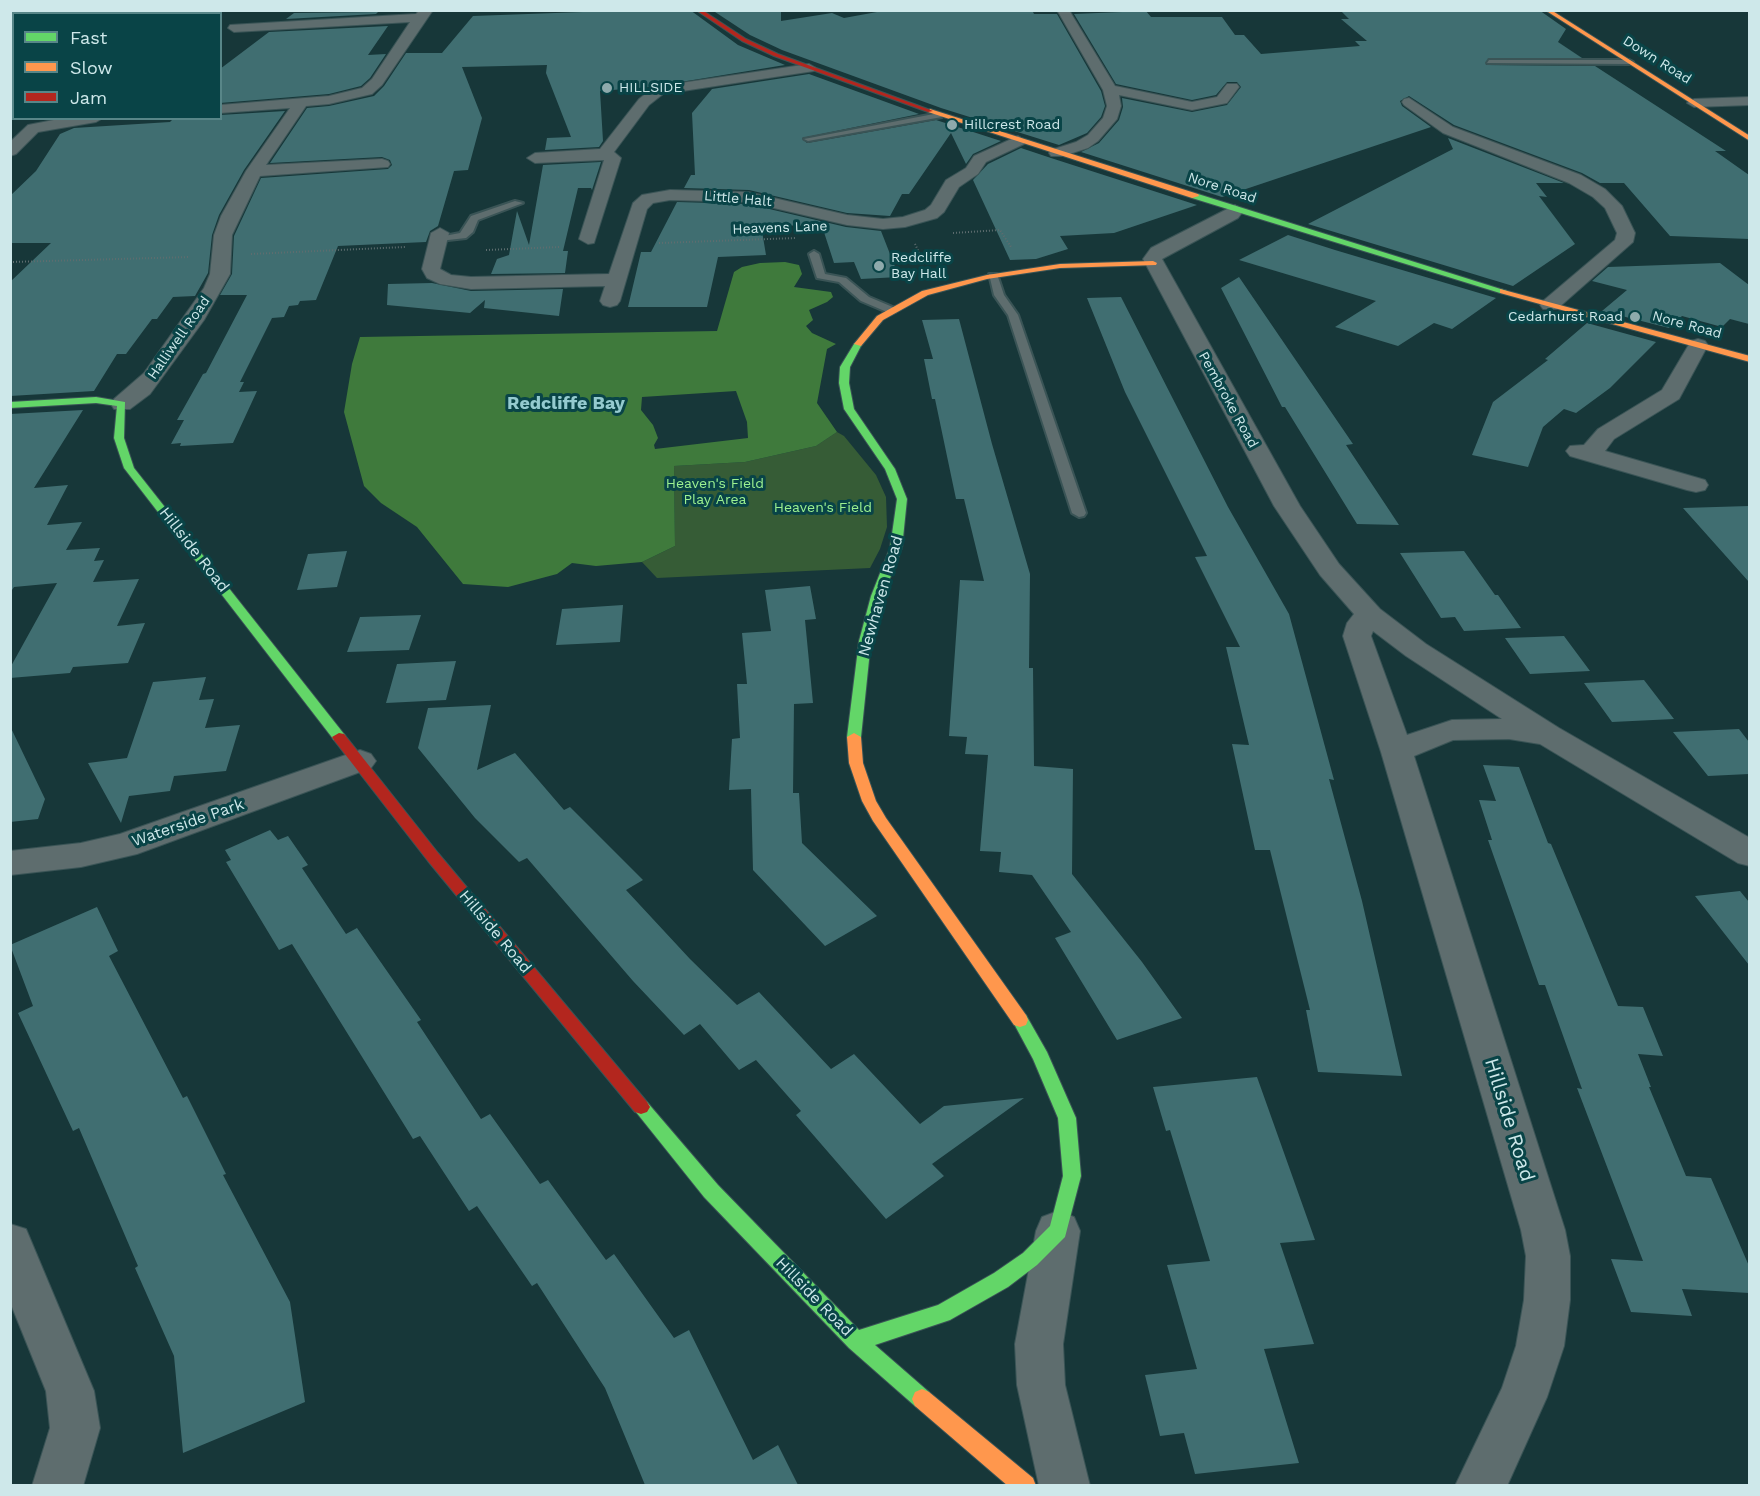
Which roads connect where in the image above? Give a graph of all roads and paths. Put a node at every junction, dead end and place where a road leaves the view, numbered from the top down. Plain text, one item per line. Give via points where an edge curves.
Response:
1 (698, 10) edge
2 (1063, 10) edge
3 (1546, 10) edge
4 (423, 14) edge
5 (222, 32) edge
6 (1489, 62) dead end
7 (1629, 62) junction
8 (809, 68) junction
9 (1110, 90) junction
10 (1249, 97) dead end
11 (1749, 101) edge
12 (301, 103) junction
13 (1694, 103) junction
14 (222, 109) edge
15 (1440, 110) dead end
16 (939, 115) junction
17 (79, 120) edge
18 (808, 139) dead end
19 (1749, 139) edge
20 (1018, 141) junction
21 (10, 151) edge
22 (604, 153) junction
23 (1057, 153) junction
24 (535, 158) dead end
25 (382, 164) dead end
26 (254, 171) junction
27 (518, 203) dead end
28 (1235, 210) junction
29 (942, 233) dead end
30 (439, 238) junction
31 (804, 238) dead end
32 (588, 239) dead end
33 (912, 239) dead end
34 (415, 243) joint
35 (653, 243) dead end
36 (565, 247) dead end
37 (477, 251) dead end
38 (263, 254) dead end
39 (814, 254) dead end
40 (176, 257) dead end
41 (10, 262) edge
42 (1153, 263) junction
43 (1025, 272) junction
44 (993, 276) junction
45 (618, 280) junction
46 (934, 291) junction
47 (610, 301) dead end
48 (1550, 305) junction
49 (891, 310) junction
50 (1698, 345) junction
51 (1749, 359) edge
52 (122, 404) junction
53 (10, 405) edge
54 (1696, 485) dead end
55 (1079, 513) dead end
56 (1370, 615) junction
57 (1548, 735) junction
58 (1397, 752) junction
59 (360, 761) junction
60 (1749, 854) edge
61 (10, 863) edge
62 (1059, 1230) junction
63 (10, 1244) edge
64 (856, 1341) junction
65 (57, 1485) edge
66 (1025, 1485) edge
67 (1065, 1485) edge
68 (1480, 1485) edge

1 - 8 street, Nore Road via 744,40
2 - 9 street
3 - 7 street, Down Road
4 - 5 street via 235,26
4 - 12 street via 371,88 347,97
6 - 7 lane
7 - 13 street, Down Road
8 - 16 street, Nore Road
8 - 22 street via 659,90 644,102
9 - 10 street via 1192,106 1217,102 1229,91
9 - 23 street via 1114,106 1101,130 1082,145
11 - 13 street
12 - 14 street
12 - 26 street, Halliwell Road
13 - 19 street, Down Road
15 - 48 street via 1414,106 1456,133 1575,179 1613,206 1626,233 1624,242
16 - 18 lane
16 - 20 street, Nore Road
17 - 21 street via 33,128
20 - 23 street, Nore Road
20 - 45 street, Little Halt via 983,157 972,171 952,184 934,211 914,220 883,224 847,220 748,197 655,197 639,207
22 - 24 street
22 - 32 street via 613,158
23 - 28 street, Nore Road
25 - 26 street
26 - 52 street, Halliwell Road via 223,235 222,263 214,288 152,378
27 - 30 lane via 474,218 463,236
28 - 42 street via 1154,254
28 - 48 street, Nore Road
29 - 43 path via 1001,231
30 - 34 street
30 - 45 street via 431,270 451,281
31 - 35 path, Heavens Lane
33 - 46 path
34 - 38 path via 412,247
36 - 37 path
39 - 49 lane via 820,276 842,280 865,299
40 - 41 path
42 - 43 street, Newhaven Road via 1077,264
42 - 56 street, Pembroke Road via 1287,506 1329,569
43 - 44 street, Newhaven Road
44 - 46 street, Newhaven Road
44 - 55 lane via 999,295 1013,315
45 - 47 street, Little Halt
46 - 49 street, Newhaven Road
48 - 50 street, Nore Road
49 - 62 street, Newhaven Road via 862,337 844,373 849,409 890,469 902,499 896,548 865,641 854,741 856,763 880,821 1021,1021 1061,1100 1072,1176
50 - 51 street, Nore Road
50 - 54 street via 1671,394 1583,453
52 - 53 street via 96,400
52 - 59 street, Hillside Road via 119,438 129,468
56 - 57 street via 1416,650
56 - 58 street, Hillside Road via 1361,623 1357,636
57 - 58 street via 1473,728 1431,736
57 - 60 street
58 - 68 street, Hillside Road via 1548,1256 1540,1346 1522,1397
59 - 61 street, Waterside Park via 125,845 81,855
59 - 64 street, Hillside Road via 433,858 711,1191
62 - 64 street via 1030,1259 1001,1280 943,1313
62 - 67 street, Newhaven Road via 1039,1344 1041,1385
63 - 65 street via 70,1391 75,1428
64 - 66 street, Hillside Road

